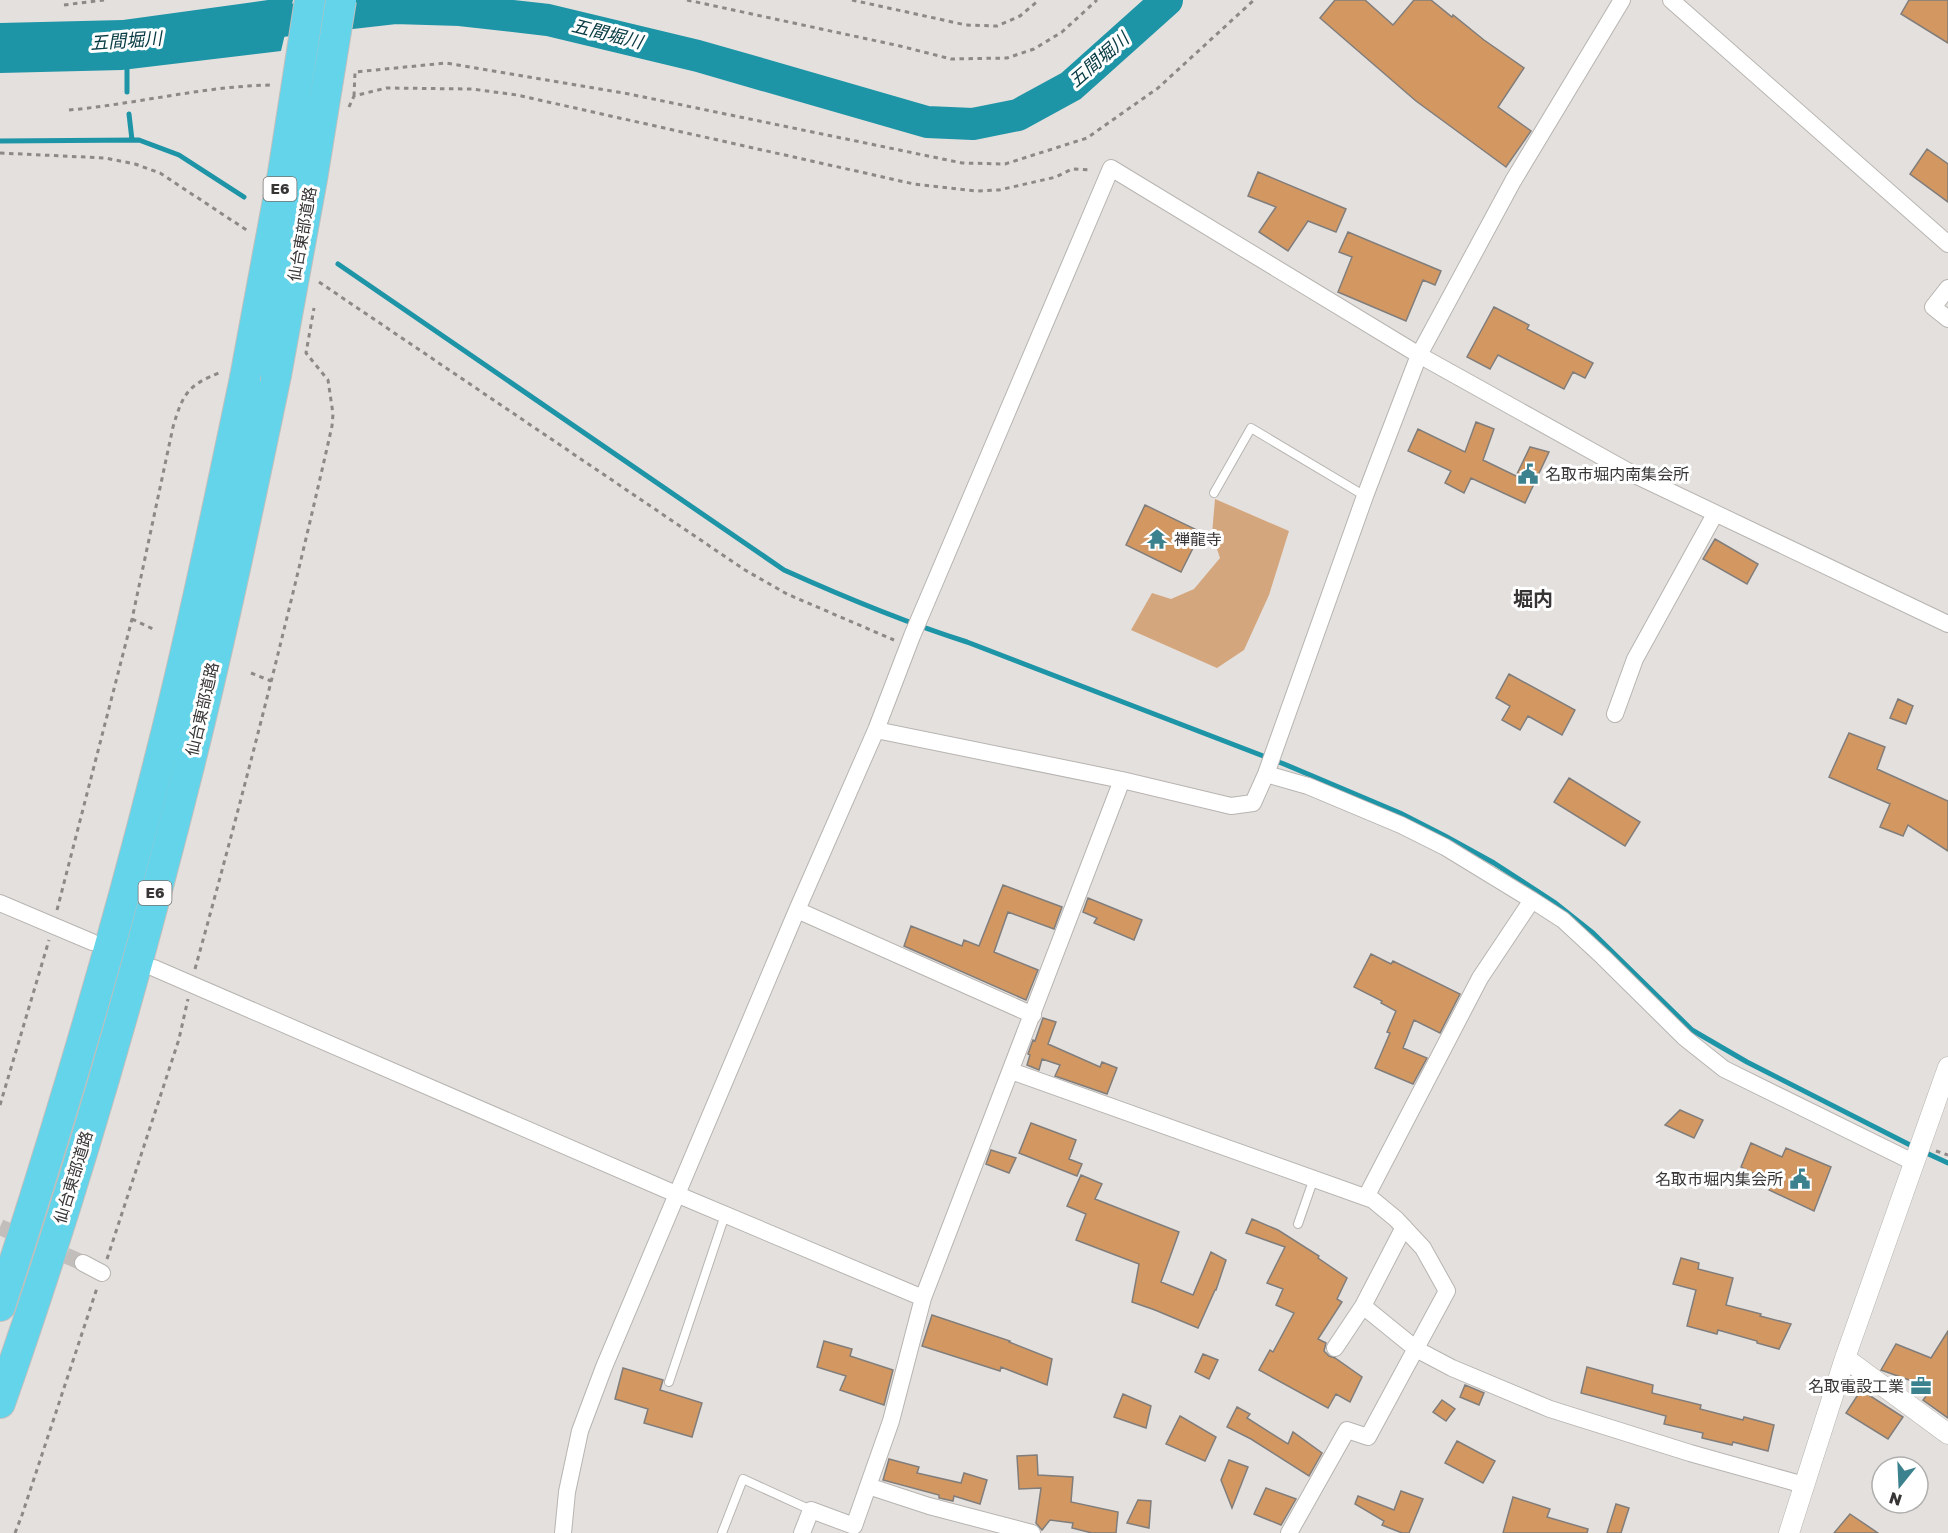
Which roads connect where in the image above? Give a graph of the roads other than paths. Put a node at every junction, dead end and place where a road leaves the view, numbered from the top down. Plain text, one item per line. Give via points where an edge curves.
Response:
1 (310, 0) edge
2 (341, 0) edge
3 (1622, 0) edge
4 (1671, 0) edge
5 (1948, 244) edge
6 (1948, 288) edge
7 (1948, 319) edge
8 (1419, 355) junction
9 (1214, 493) dead end
10 (1365, 496) junction
11 (1715, 514) junction
12 (1948, 624) edge
13 (1616, 714) dead end
14 (876, 730) junction
15 (1268, 765) junction
16 (1122, 780) junction
17 (1532, 900) junction
18 (0, 903) edge
19 (796, 910) junction
20 (92, 942) dead end
21 (154, 968) dead end
22 (1033, 1015) junction
23 (1948, 1067) edge
24 (1011, 1071) junction
25 (1917, 1156) junction
26 (1314, 1178) junction
27 (676, 1194) junction
28 (1366, 1197) junction
29 (724, 1215) junction
30 (1298, 1224) dead end
31 (1404, 1227) junction
32 (83, 1263) tunnel mouth
33 (102, 1273) dead end
34 (923, 1298) junction
35 (0, 1306) edge
36 (1364, 1306) junction
37 (1335, 1348) dead end
38 (1416, 1349) junction
39 (1845, 1358) junction
40 (669, 1382) dead end
41 (0, 1403) edge
42 (1948, 1434) edge
43 (1804, 1485) junction
44 (868, 1486) junction
45 (811, 1510) junction
46 (563, 1533) edge
47 (722, 1533) edge
48 (802, 1533) edge
49 (1032, 1533) edge
50 (1289, 1533) edge
51 (1788, 1533) edge

1 - 35 highway, 仙台東部道路 / E6, bridge via 281,184 235,374 205,568 156,774 97,992
2 - 41 highway, 仙台東部道路 / E6, bridge via 276,375 190,761 80,1156
3 - 8 street via 1513,181
4 - 5 street
6 - 7 street via 1933,307
8 - 10 street
8 - 11 street via 1633,474
8 - 14 street via 1111,168 909,641
9 - 10 lane via 1251,428
10 - 15 street
11 - 12 street
11 - 13 street via 1635,659
14 - 16 street
14 - 19 street
15 - 16 street via 1253,803 1231,806
15 - 17 street via 1445,847
16 - 22 street
17 - 25 street via 1563,920 1685,1038 1724,1070
17 - 28 street via 1480,978
18 - 20 street
19 - 22 street
19 - 27 street
21 - 27 street
22 - 24 street
23 - 25 street
24 - 26 street
24 - 34 street
25 - 39 street
26 - 28 street
26 - 30 lane
27 - 29 street
27 - 46 street via 580,1431
28 - 31 street
29 - 34 street
29 - 40 lane
31 - 36 street
31 - 38 street via 1423,1248 1446,1291
32 - 33 street
34 - 44 street via 891,1421
36 - 37 street
36 - 38 street
38 - 43 street via 1550,1409
38 - 50 street via 1368,1437 1347,1430
39 - 42 street
39 - 43 street
43 - 51 street
44 - 45 street via 854,1526
44 - 49 street
45 - 47 lane via 743,1479
45 - 48 street

